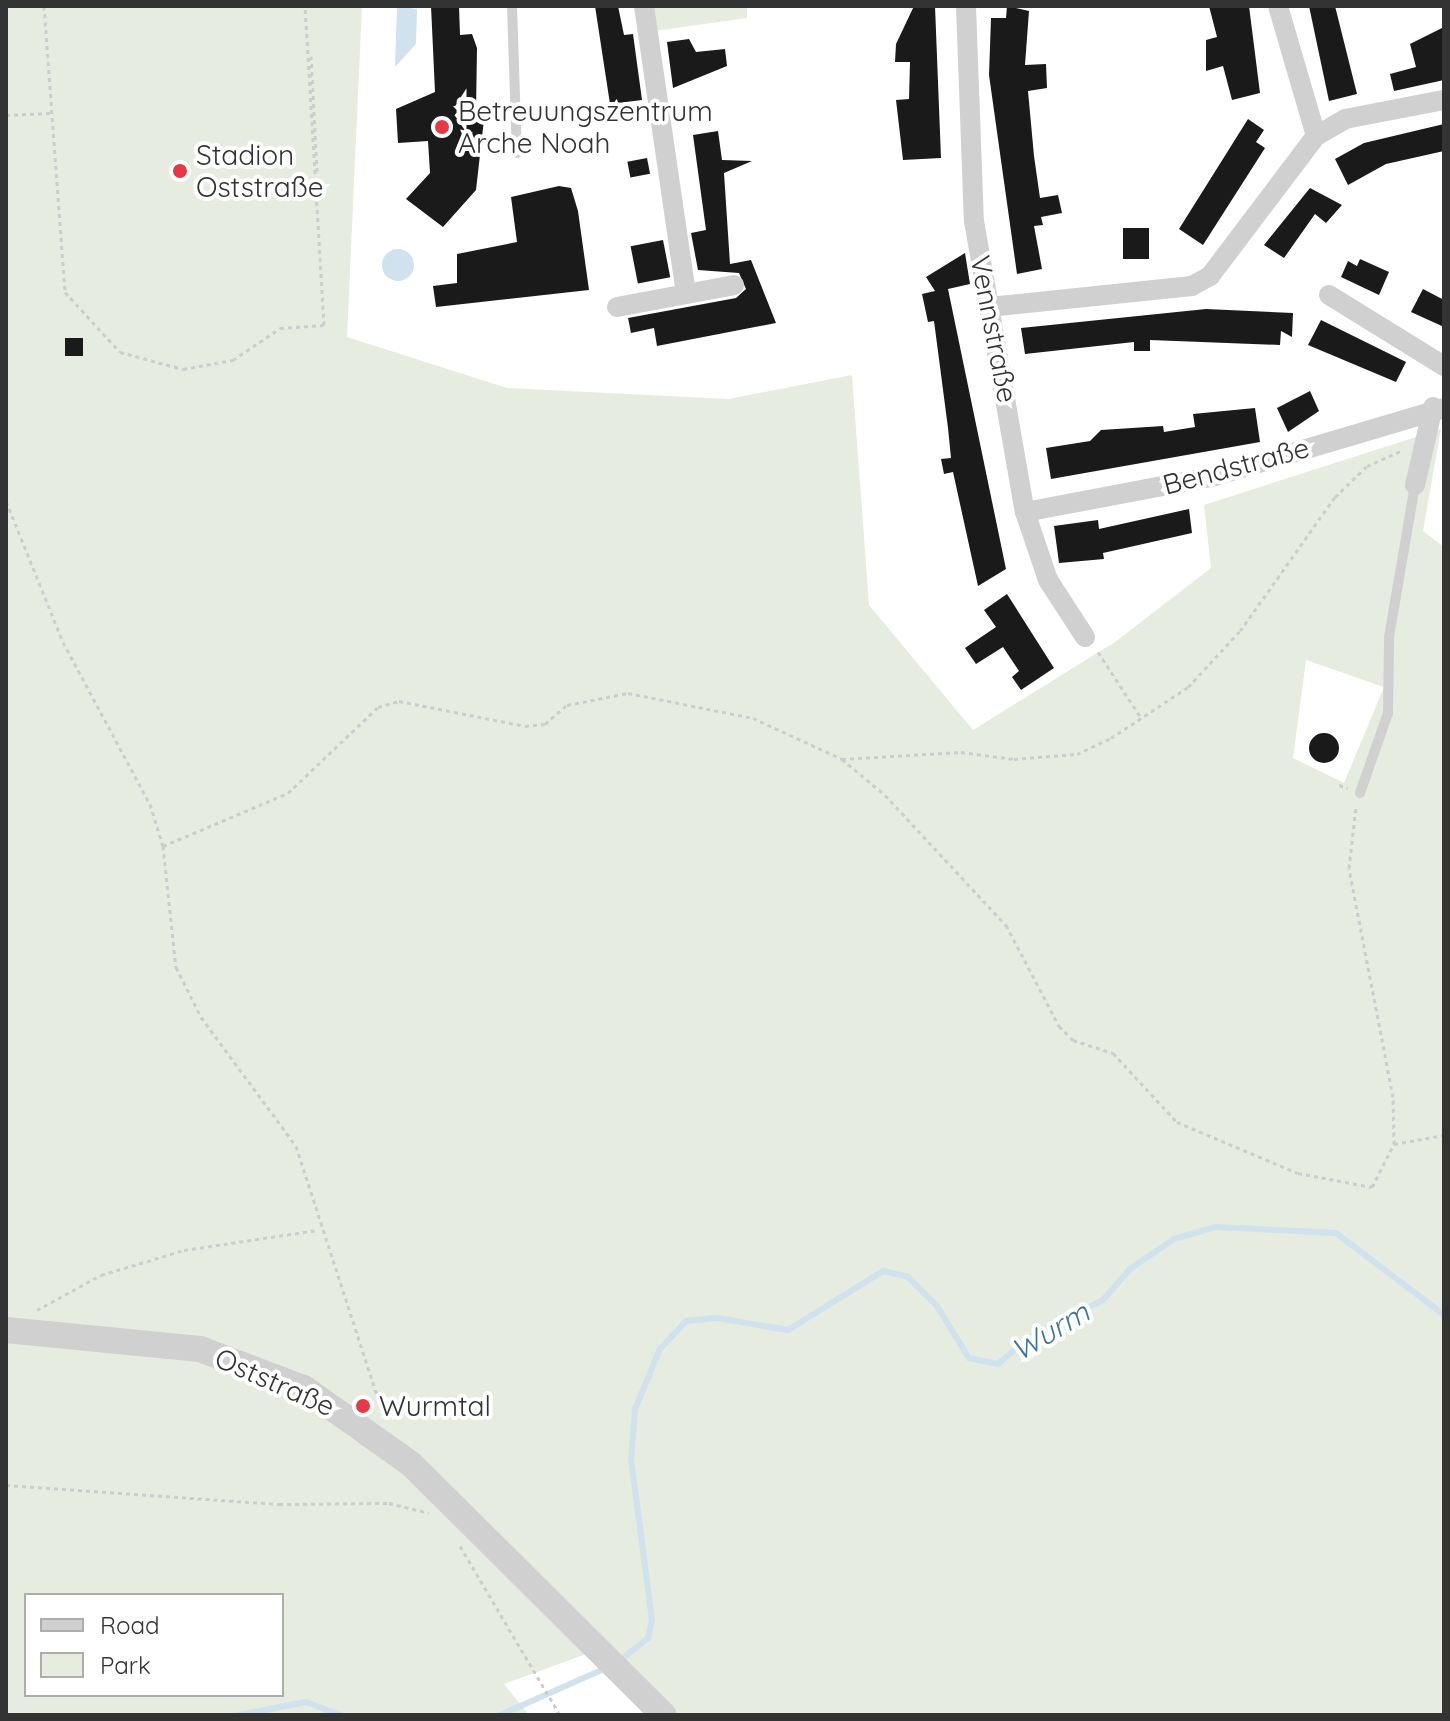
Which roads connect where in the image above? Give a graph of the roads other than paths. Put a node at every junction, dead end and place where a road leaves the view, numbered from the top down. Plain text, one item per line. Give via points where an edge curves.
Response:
1 (512, 6) edge
2 (644, 6) edge
3 (966, 6) edge
4 (1278, 6) edge
5 (1444, 100) edge
6 (1316, 136) junction
7 (517, 153) dead end
8 (734, 285) dead end
9 (686, 294) junction
10 (1329, 295) dead end
11 (617, 307) dead end
12 (989, 307) junction
13 (1444, 366) edge
14 (1438, 407) edge
15 (1415, 485) joint
16 (1025, 512) junction
17 (1085, 637) dead end
18 (1360, 793) road end
19 (9, 1331) edge
20 (664, 1715) edge

1 - 7 lane
2 - 9 street
3 - 12 street, Vennstraße via 964,102
4 - 6 street
5 - 6 street via 1345,119
6 - 12 street via 1210,276 1192,286
8 - 9 street
9 - 11 street
10 - 13 street
12 - 16 street, Vennstraße
14 - 15 street
14 - 16 street, Bendstraße via 1215,476
15 - 18 lane via 1389,637 1388,713
16 - 17 street, Vennstraße via 1048,580
19 - 20 street, Oststraße via 200,1349 304,1388 411,1464

